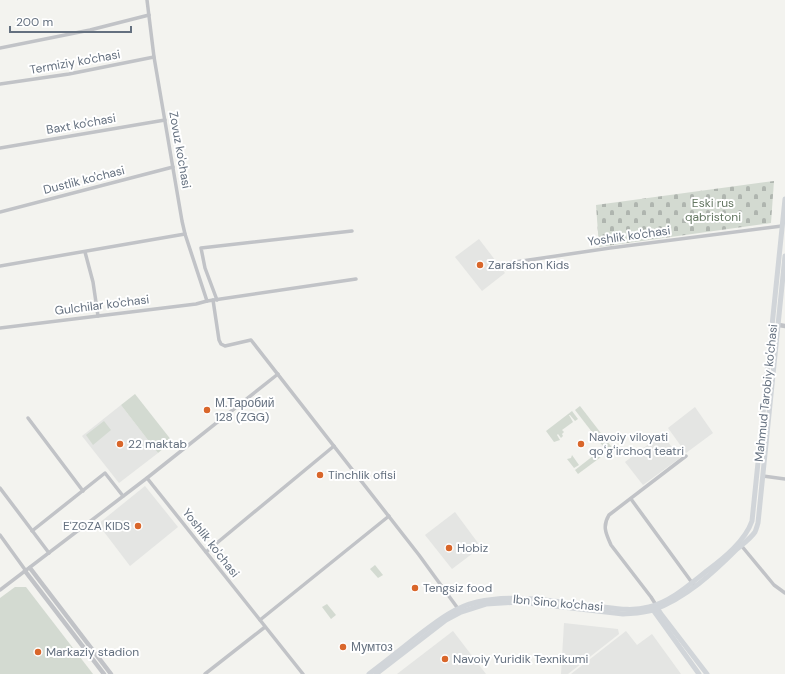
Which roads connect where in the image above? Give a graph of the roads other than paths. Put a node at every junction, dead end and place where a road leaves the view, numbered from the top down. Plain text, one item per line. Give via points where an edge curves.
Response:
1 (147, 0) edge
2 (149, 15) junction
3 (0, 48) edge
4 (154, 57) junction
5 (0, 84) edge
6 (165, 120) junction
7 (0, 148) edge
8 (173, 167) junction
9 (785, 199) edge
10 (0, 212) edge
11 (782, 226) junction
12 (352, 231) dead end
13 (185, 234) junction
14 (85, 252) junction
15 (785, 256) edge
16 (502, 264) dead end
17 (0, 266) edge
18 (356, 279) dead end
19 (215, 300) junction
20 (207, 301) junction
21 (98, 316) junction
22 (779, 325) junction
23 (785, 326) edge
24 (0, 328) edge
25 (278, 374) junction
26 (28, 418) dead end
27 (334, 446) junction
28 (686, 456) dead end
29 (763, 476) junction
30 (147, 478) junction
31 (785, 479) edge
32 (0, 488) edge
33 (83, 491) junction
34 (124, 496) junction
35 (631, 498) junction
36 (389, 516) junction
37 (32, 531) junction
38 (0, 535) edge
39 (739, 544) junction
40 (206, 552) junction
41 (49, 553) junction
42 (27, 570) junction
43 (693, 585) junction
44 (0, 590) edge
45 (785, 593) edge
46 (654, 607) junction
47 (459, 610) junction
48 (260, 620) junction
49 (265, 627) junction
50 (104, 674) edge
51 (111, 674) edge
52 (205, 674) edge
53 (303, 674) edge
54 (369, 674) edge
55 (376, 674) edge
56 (699, 674) edge
57 (707, 674) edge

1 - 2 street, Zovuz ko'chasi
2 - 3 street
2 - 4 street, Zovuz ko'chasi
4 - 5 street, Termiziy ko'chasi
4 - 6 street, Zovuz ko'chasi
6 - 7 street, Baxt ko'chasi
6 - 8 street, Zovuz ko'chasi
8 - 10 street, Dustlik ko'chasi
8 - 13 street, Zovuz ko'chasi
9 - 11 main road, Mahmud Tarobiy ko'chasi
11 - 16 street, Yoshlik ko'chasi
11 - 39 main road, Mahmud Tarobiy ko'chasi via 752,521
12 - 19 street via 201,248
13 - 14 street
13 - 20 street, Zovuz ko'chasi
14 - 17 street
14 - 21 street
15 - 22 main road, Mahmud Tarobiy ko'chasi
18 - 19 street, Gulchilar ko'chasi
19 - 20 street, Gulchilar ko'chasi
19 - 25 street via 221,344 225,346 251,340
20 - 21 street, Gulchilar ko'chasi
21 - 24 street, Gulchilar ko'chasi
22 - 23 street
22 - 29 main road, Mahmud Tarobiy ko'chasi
25 - 27 street
25 - 30 street
26 - 33 street
27 - 36 street
27 - 40 street
28 - 35 street
29 - 31 street, Mahmud Tarobiy ko'chasi
29 - 39 main road, Mahmud Tarobiy ko'chasi via 755,532
30 - 34 street
30 - 40 street, Yoshlik ko'chasi
32 - 37 street
33 - 34 street via 105,473
33 - 37 street
34 - 41 street
35 - 43 street
35 - 46 street via 609,515 604,527 611,544 651,597
36 - 47 street
36 - 48 street
37 - 41 street
38 - 42 street
39 - 43 main road, Mahmud Tarobiy ko'chasi via 722,564
39 - 45 street via 774,585
40 - 48 street, Yoshlik ko'chasi
41 - 42 street
42 - 44 street
42 - 50 street
42 - 51 street
43 - 46 main road, Mahmud Tarobiy ko'chasi via 681,596
46 - 47 main road, Mahmud Tarobiy ko'chasi via 640,613 623,614 503,602
46 - 56 main road
46 - 57 main road
47 - 54 main road via 441,617
47 - 55 main road, Mahmud Tarobiy ko'chasi
48 - 49 street, Yoshlik ko'chasi
49 - 52 street
49 - 53 street, Yoshlik ko'chasi

